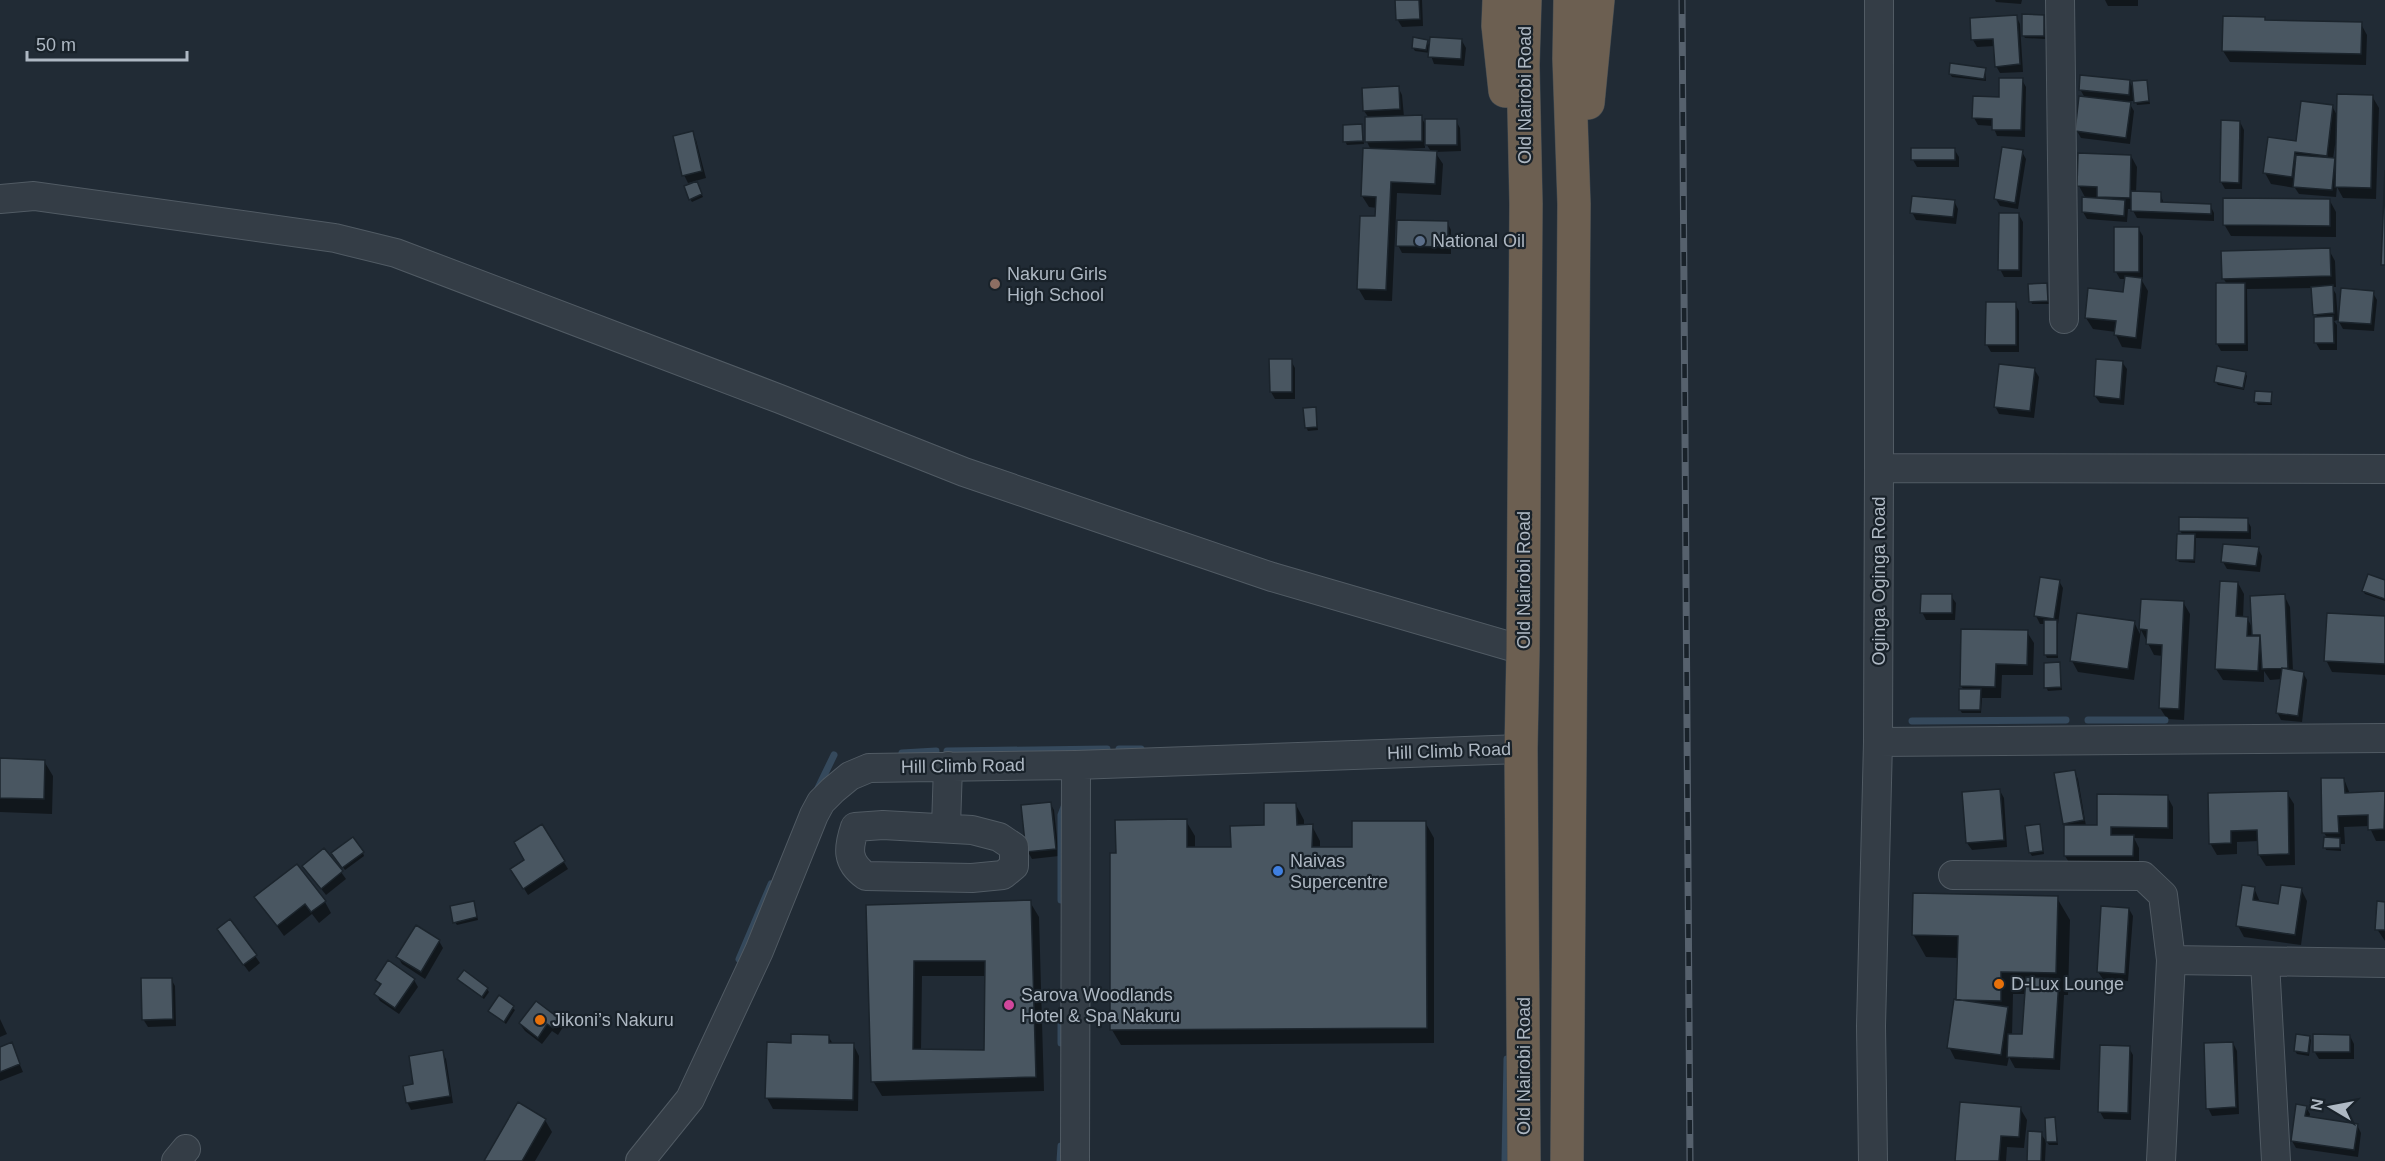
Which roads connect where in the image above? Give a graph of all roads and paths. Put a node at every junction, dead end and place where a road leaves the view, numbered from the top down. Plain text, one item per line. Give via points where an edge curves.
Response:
1 (1499, 0) edge
2 (1525, 0) edge
3 (1570, 0) edge
4 (1598, 0) edge
5 (1878, 0) edge
6 (2060, 0) edge
7 (0, 199) edge
8 (1526, 204) junction
9 (1574, 204) junction
10 (2064, 319) dead end
11 (1879, 468) junction
12 (2385, 469) edge
13 (1523, 650) junction
14 (2385, 738) edge
15 (1878, 742) junction
16 (1521, 749) junction
17 (1076, 765) junction
18 (948, 766) junction
19 (946, 827) junction
20 (1953, 875) dead end
21 (2171, 960) junction
22 (2265, 962) junction
23 (2385, 963) edge
24 (640, 1161) edge
25 (1075, 1161) edge
26 (1524, 1161) edge
27 (1567, 1161) edge
28 (1873, 1161) edge
29 (2161, 1161) edge
30 (2276, 1161) edge

1 - 8 highway via 1507,116
2 - 8 highway, Old Nairobi Road
3 - 9 highway
4 - 9 highway
5 - 11 street, Oginga Oginga Road
6 - 10 street
7 - 13 street via 57,199 335,238 396,253 1004,487 1272,577
8 - 13 highway, Old Nairobi Road
9 - 27 highway
11 - 12 street
11 - 15 street, Oginga Oginga Road
13 - 16 highway, Old Nairobi Road
14 - 15 street
15 - 28 street, Oginga Oginga Road via 1871,1026
16 - 17 street, Hill Climb Road
16 - 26 highway, Old Nairobi Road
17 - 18 street, Hill Climb Road
17 - 25 street
18 - 19 street
18 - 24 street, Hill Climb Road via 868,768 850,776 821,802 759,951 690,1099
19 - 19 street via 855,826 850,856 854,868 866,876 972,878 1003,875 1014,866 1014,847 999,837
20 - 21 street via 2143,876 2163,895
21 - 22 street
21 - 29 street
22 - 23 street
22 - 30 street

